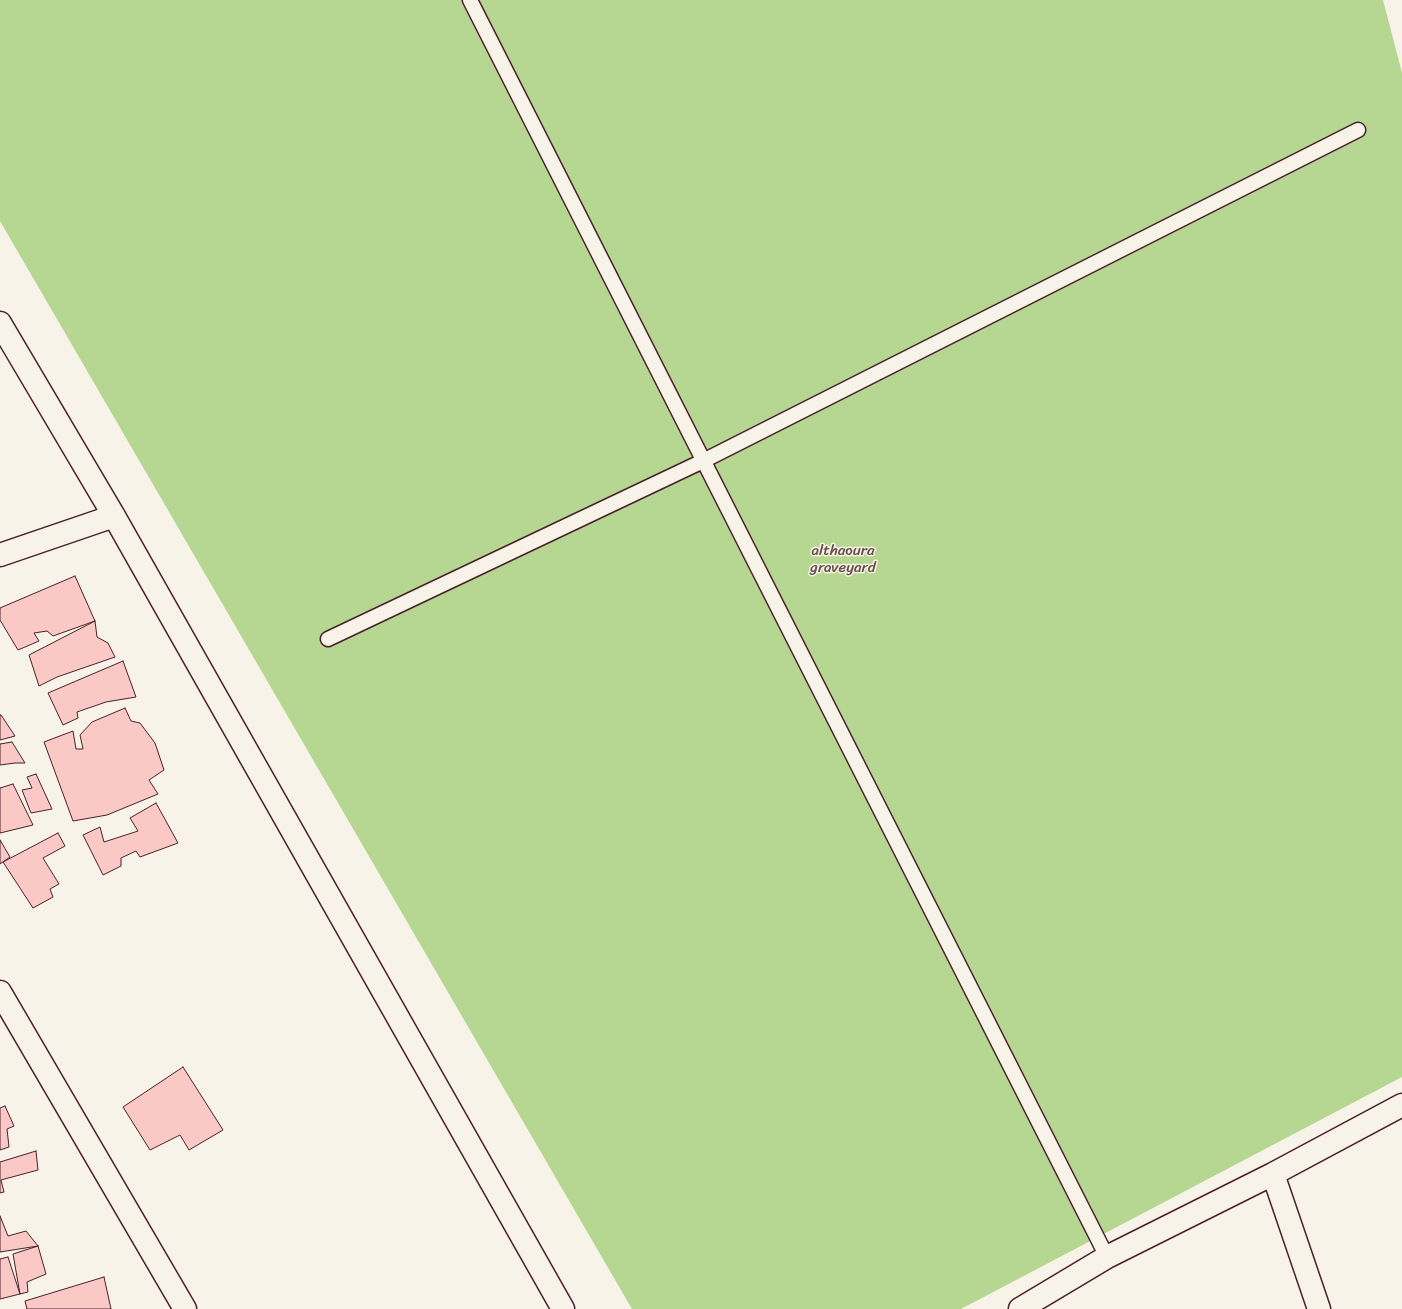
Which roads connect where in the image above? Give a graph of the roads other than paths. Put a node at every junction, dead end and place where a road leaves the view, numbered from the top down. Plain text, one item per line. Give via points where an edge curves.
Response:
1 (470, 0) edge
2 (1358, 130) dead end
3 (0, 324) edge
4 (703, 460) junction
5 (114, 516) junction
6 (0, 555) edge
7 (328, 639) dead end
8 (0, 992) edge
9 (1402, 1105) edge
10 (1273, 1174) junction
11 (1107, 1257) junction
12 (185, 1309) edge
13 (563, 1309) edge
14 (1020, 1309) edge
15 (1319, 1309) edge

1 - 4 lane
2 - 4 lane
3 - 5 street
4 - 7 lane
4 - 11 lane
5 - 6 street
5 - 13 street
8 - 12 street
9 - 10 street
10 - 11 street
10 - 15 street
11 - 14 street

